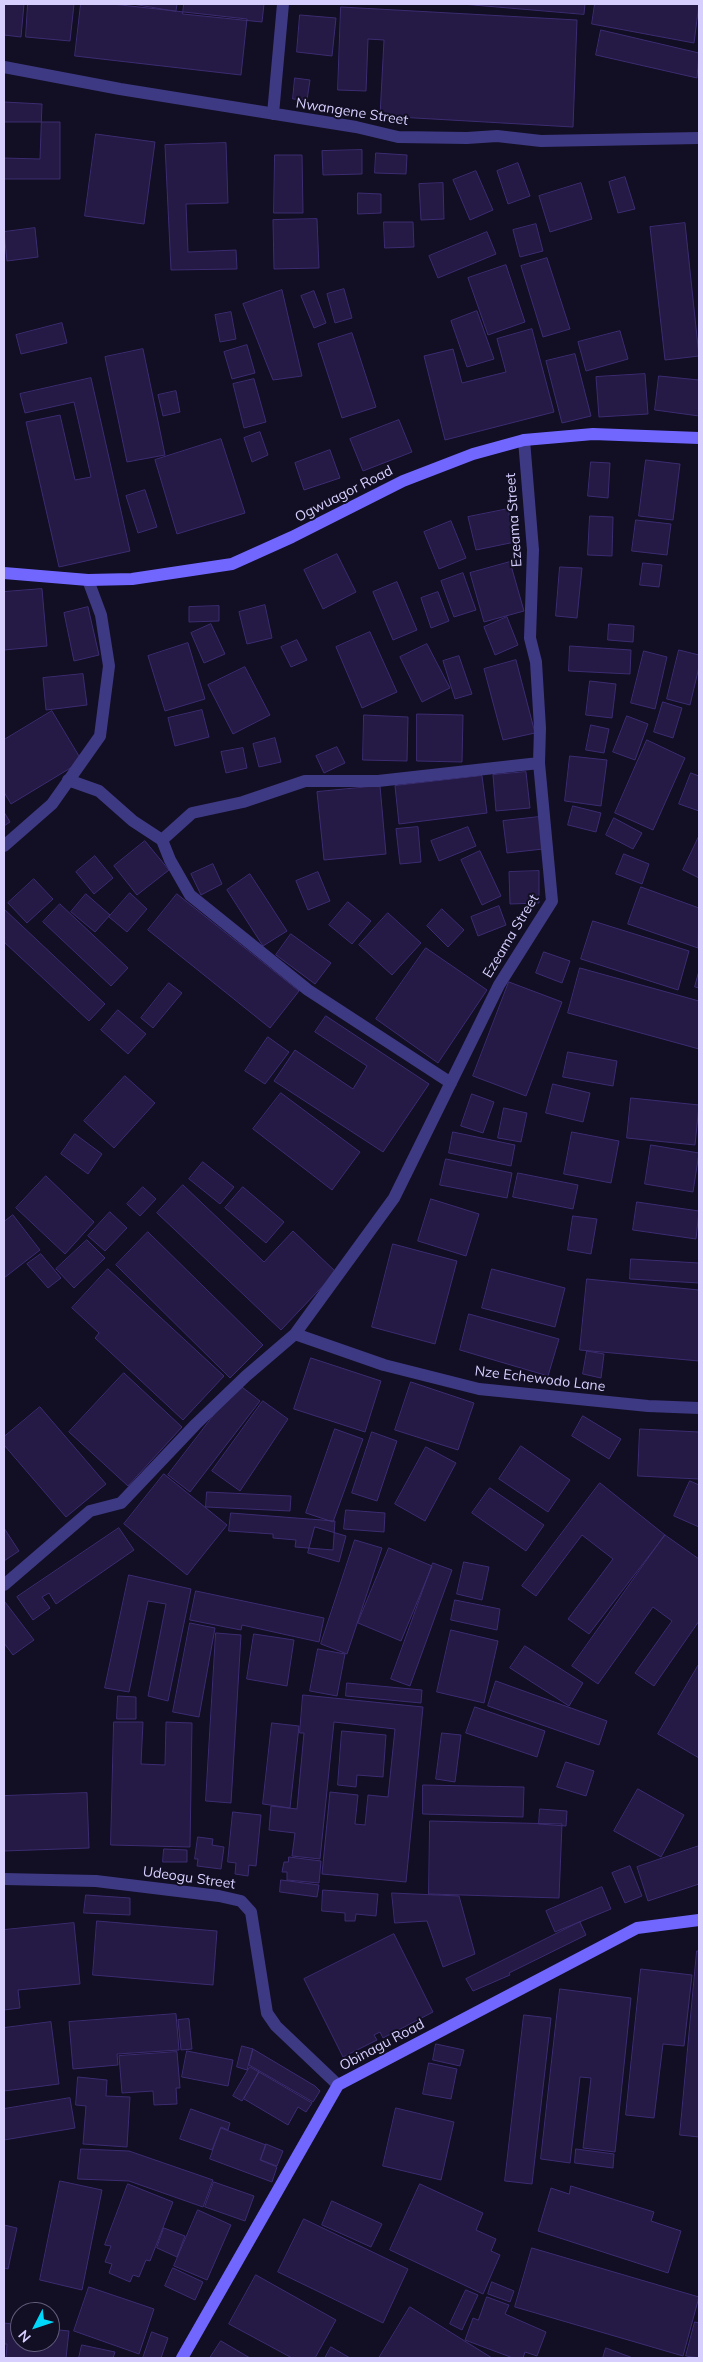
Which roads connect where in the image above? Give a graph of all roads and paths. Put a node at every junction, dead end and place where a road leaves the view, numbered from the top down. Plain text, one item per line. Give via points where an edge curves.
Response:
1 (282, 4) edge
2 (4, 67) edge
3 (273, 114) junction
4 (699, 138) edge
5 (699, 438) edge
6 (524, 440) junction
7 (4, 573) edge
8 (88, 580) junction
9 (539, 763) junction
10 (68, 780) junction
11 (162, 840) junction
12 (4, 846) edge
13 (451, 1083) junction
14 (295, 1334) junction
15 (699, 1408) edge
16 (4, 1585) edge
17 (4, 1879) edge
18 (699, 1920) edge
19 (338, 2085) junction
20 (182, 2358) edge

1 - 3 street
2 - 3 street, Nwangene Street
3 - 4 street, Nwangene Street via 398,137 497,136 541,141
5 - 6 street, Ogwuagor Road via 593,434
6 - 8 street, Ogwuagor Road via 473,454 403,481 232,564 132,579
6 - 9 street, Ezeama Street via 533,550 530,638 536,662
7 - 8 street, Ogwuagor Road
8 - 10 street via 101,615 109,666 100,736
9 - 11 street via 378,781 305,781 243,802 192,813
9 - 13 street, Ezeama Street via 552,901 498,984
10 - 11 street via 99,791 133,821
10 - 12 street via 52,804
11 - 13 street via 190,895 308,990
13 - 14 street, Ezeama Street via 394,1198
14 - 15 street, Nze Echewodo Lane via 384,1365 479,1389
14 - 16 street, Ezeama Street via 196,1424 121,1504 90,1511
17 - 19 street, Udeogu Street via 96,1881 241,1901 251,1912 267,2013 276,2026
18 - 19 street, Obinagu Road via 637,1928
19 - 20 street, Obinagu Road

